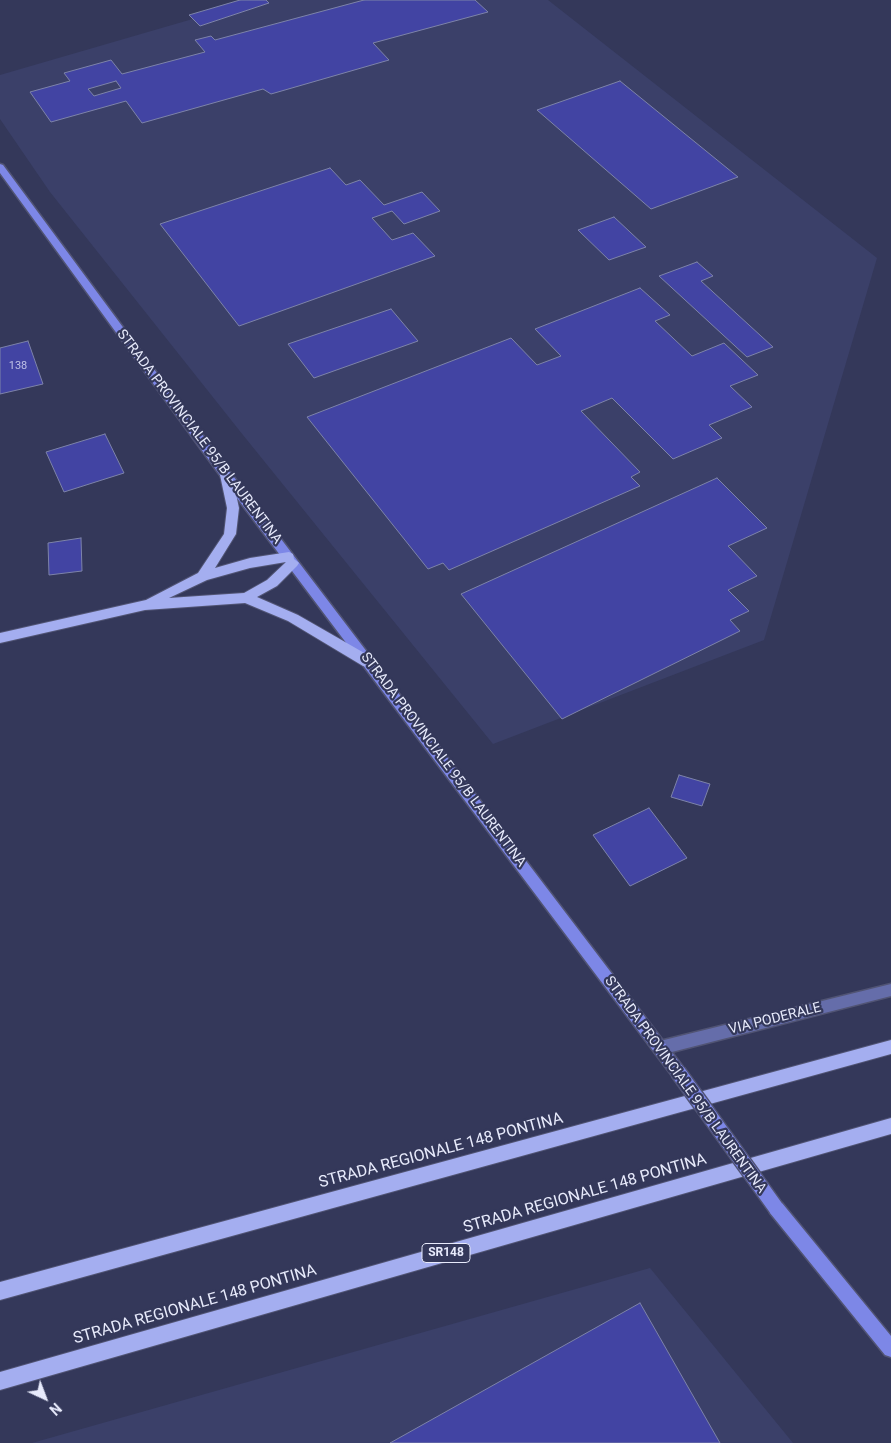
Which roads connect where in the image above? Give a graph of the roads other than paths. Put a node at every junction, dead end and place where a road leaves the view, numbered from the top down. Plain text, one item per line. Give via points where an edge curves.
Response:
1 (0, 167) edge
2 (226, 475) junction
3 (291, 560) junction
4 (203, 576) junction
5 (246, 598) junction
6 (146, 605) junction
7 (0, 638) edge
8 (368, 662) junction
9 (891, 990) edge
10 (891, 1047) edge
11 (660, 1048) junction
12 (891, 1126) edge
13 (0, 1291) edge
14 (891, 1349) edge
15 (0, 1381) edge

1 - 2 main road, STRADA PROVINCIALE 95/B LAURENTINA
2 - 3 main road, STRADA PROVINCIALE 95/B LAURENTINA
2 - 4 highway via 233,508 230,534
3 - 4 highway via 250,563
3 - 5 highway via 272,583
3 - 8 main road, STRADA PROVINCIALE 95/B LAURENTINA
4 - 6 highway
5 - 6 highway
5 - 8 highway via 293,618
6 - 7 highway
8 - 11 main road, STRADA PROVINCIALE 95/B LAURENTINA
9 - 11 street, VIA PODERALE
10 - 13 highway, STRADA REGIONALE 148 PONTINA
11 - 14 main road, STRADA PROVINCIALE 95/B LAURENTINA, bridge via 776,1208
12 - 15 highway, STRADA REGIONALE 148 PONTINA / SR148

